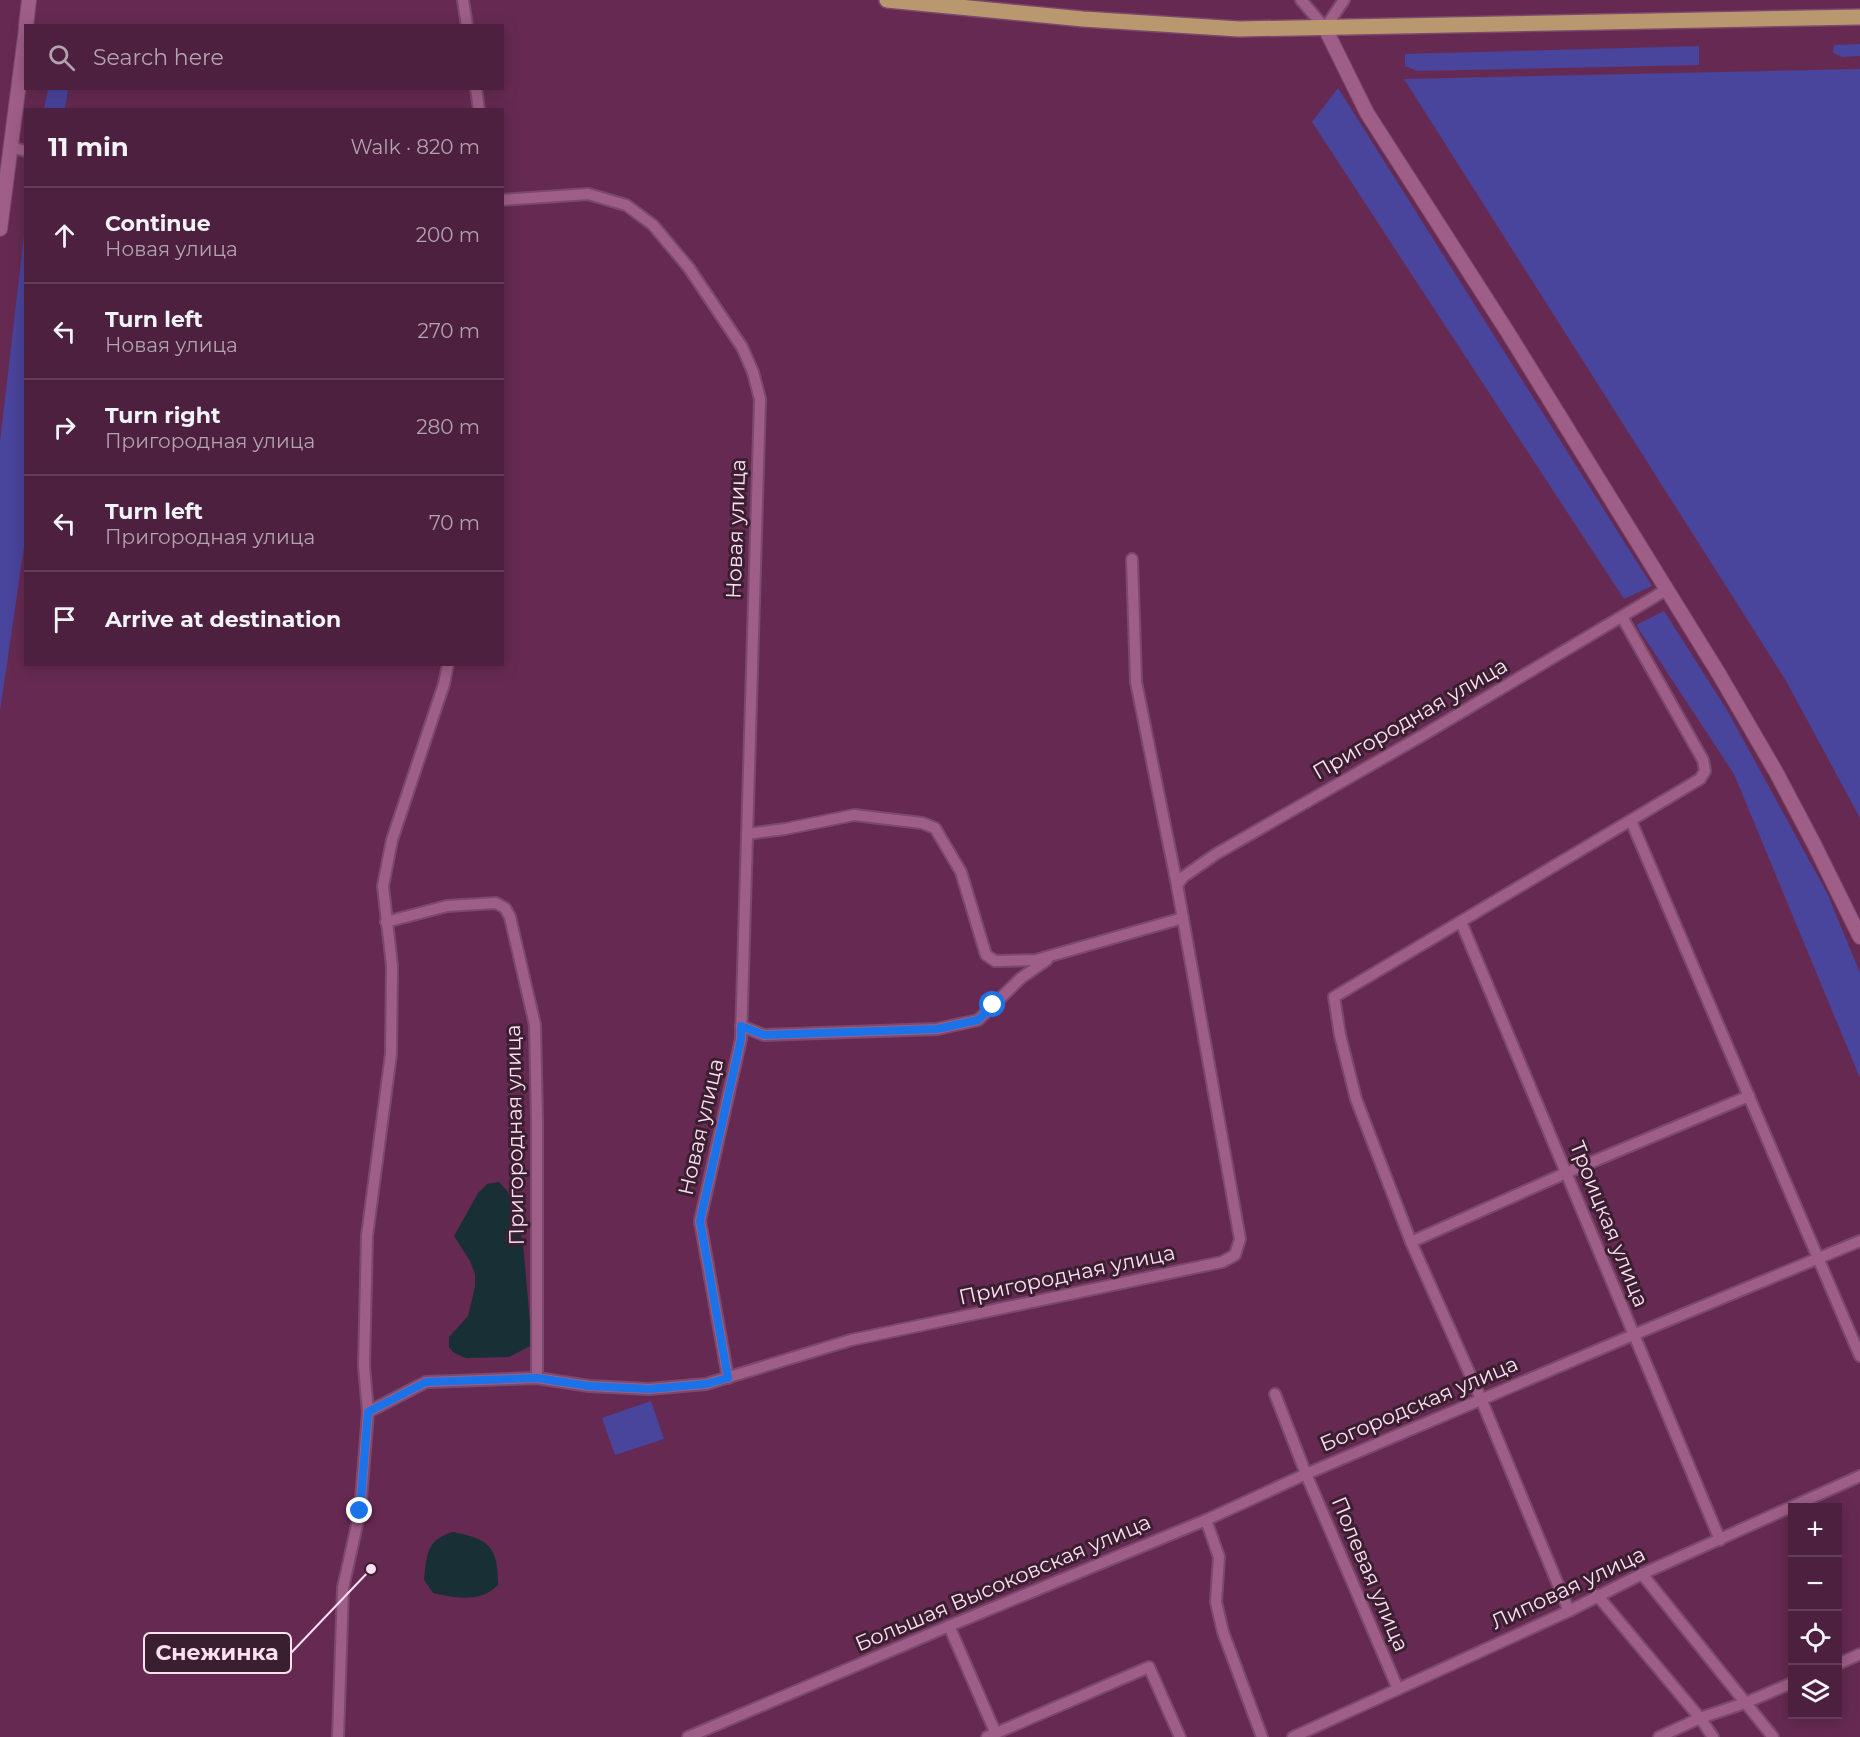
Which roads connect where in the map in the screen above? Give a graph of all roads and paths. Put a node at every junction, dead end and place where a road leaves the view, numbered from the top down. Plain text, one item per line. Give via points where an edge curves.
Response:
1 (29, 0) edge
2 (463, 0) edge
3 (887, 0) edge
4 (1301, 0) edge
5 (1344, 0) edge
6 (1860, 17) edge
7 (26, 24) edge
8 (467, 24) edge
9 (1325, 28) junction
10 (24, 42) edge
11 (476, 90) edge
12 (479, 108) edge
13 (10, 147) junction
14 (24, 150) edge
15 (504, 200) edge
16 (0, 229) edge
17 (1132, 559) dead end
18 (1666, 590) junction
19 (1622, 617) junction
20 (448, 666) edge
21 (1630, 821) junction
22 (747, 834) junction
23 (1177, 885) junction
24 (1183, 918) junction
25 (386, 922) junction
26 (1461, 922) junction
27 (1860, 937) edge
28 (1052, 956) junction
29 (741, 1026) junction
30 (1749, 1096) junction
31 (1568, 1172) junction
32 (1860, 1241) edge
33 (1411, 1242) junction
34 (1818, 1258) junction
35 (1633, 1335) junction
36 (1860, 1356) edge
37 (537, 1378) junction
38 (728, 1378) junction
39 (1275, 1394) dead end
40 (1481, 1399) junction
41 (368, 1412) junction
42 (1306, 1474) junction
43 (1860, 1476) edge
44 (1206, 1520) junction
45 (1720, 1540) junction
46 (1642, 1574) junction
47 (1598, 1595) junction
48 (1569, 1611) junction
49 (949, 1626) junction
50 (1860, 1654) edge
51 (1842, 1662) edge
52 (1788, 1685) edge
53 (1398, 1689) junction
54 (1745, 1703) junction
55 (1700, 1718) junction
56 (992, 1735) edge
57 (338, 1737) edge
58 (688, 1737) edge
59 (1180, 1737) edge
60 (1262, 1737) edge
61 (1293, 1737) edge
62 (1659, 1737) edge
63 (1713, 1737) edge
64 (1773, 1737) edge

1 - 7 street
2 - 8 street
3 - 9 main road via 1155,25
4 - 9 street
5 - 9 street
6 - 9 main road
9 - 18 street via 1367,113
10 - 13 street
11 - 12 street
13 - 14 street
13 - 16 street
15 - 22 street, Новая улица via 588,194 626,205 653,225 689,268 742,347 753,372 760,399
17 - 23 street, Пригородная улица via 1136,682
18 - 19 street, Пригородная улица
18 - 27 street via 1776,772
19 - 21 street via 1703,760 1705,771 1700,779
19 - 23 street, Пригородная улица via 1216,854
20 - 25 street via 392,840 383,886
21 - 26 street
21 - 30 street
22 - 28 street via 854,815 935,828 961,872 986,956 995,961
22 - 29 street, Новая улица
23 - 24 street, Пригородная улица
24 - 28 street
24 - 38 street, Пригородная улица via 1240,1239 1235,1255 1222,1262 851,1340
25 - 37 street, Пригородная улица via 447,906 496,903 510,917 535,1025
25 - 41 street via 392,966 391,1054 368,1236 364,1366
26 - 31 street, Троицкая улица
26 - 33 street via 1334,997 1356,1099
28 - 29 street via 1021,978 978,1020 937,1029 764,1035
29 - 38 street, Новая улица via 700,1221
30 - 31 street
30 - 34 street
31 - 33 street
31 - 35 street, Троицкая улица
32 - 34 street, Богородская улица
33 - 40 street
34 - 35 street, Богородская улица
34 - 36 street
35 - 40 street, Богородская улица
35 - 45 street, Троицкая улица
37 - 38 street, Пригородная улица via 649,1389
37 - 41 street, Пригородная улица via 426,1382
39 - 42 street, Полевая улица
40 - 42 street, Богородская улица
40 - 48 street
41 - 57 street via 360,1511 343,1588
42 - 44 street, Богородская улица
42 - 53 street, Полевая улица
43 - 45 street, Липовая улица
44 - 49 street, Большая Высоковская улица
44 - 60 street via 1219,1557 1216,1602 1223,1632
45 - 46 street, Липовая улица
46 - 47 street, Липовая улица
46 - 54 street
47 - 48 street, Липовая улица
47 - 55 street
48 - 53 street, Липовая улица
49 - 56 street
49 - 58 street, Большая Высоковская улица
50 - 51 street
52 - 54 street
53 - 61 street, Липовая улица
54 - 55 street
54 - 64 street
55 - 62 street
55 - 63 street
56 - 59 street via 1149,1667

